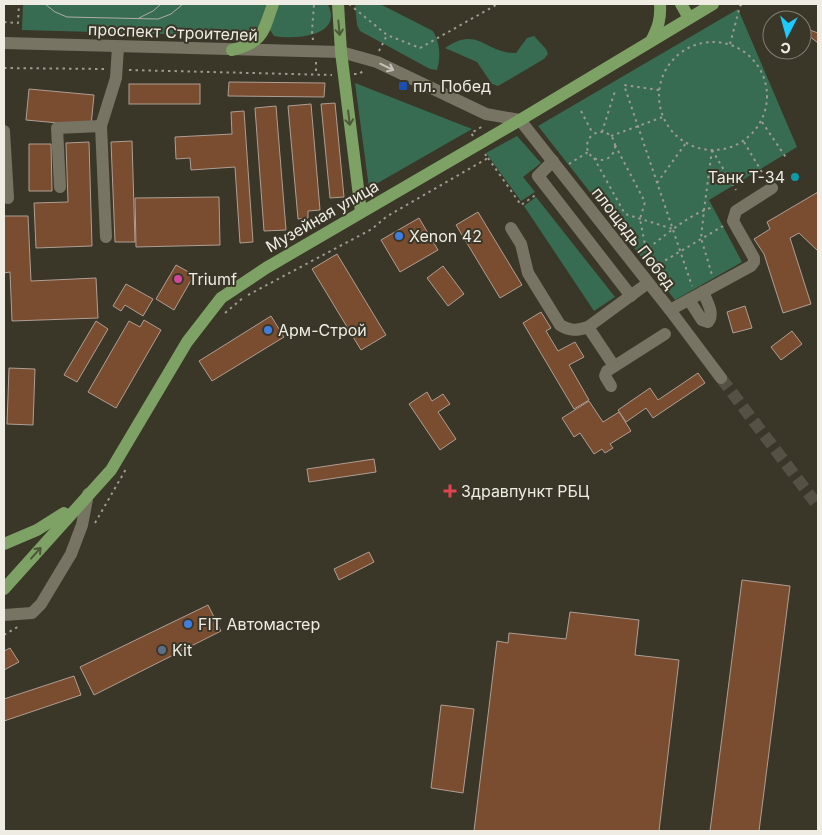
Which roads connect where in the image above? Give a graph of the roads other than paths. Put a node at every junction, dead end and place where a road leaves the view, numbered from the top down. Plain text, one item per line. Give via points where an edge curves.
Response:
1 (272, 4) edge
2 (338, 4) edge
3 (662, 4) edge
4 (681, 4) edge
5 (713, 4) edge
6 (689, 18) junction
7 (676, 26) junction
8 (651, 42) junction
9 (4, 43) edge
10 (118, 47) junction
11 (232, 50) junction
12 (341, 52) junction
13 (520, 120) junction
14 (101, 126) junction
15 (4, 130) edge
16 (553, 161) junction
17 (60, 188) dead end
18 (772, 188) dead end
19 (8, 198) dead end
20 (361, 212) junction
21 (511, 228) dead end
22 (106, 237) dead end
23 (648, 283) junction
24 (631, 296) junction
25 (670, 310) junction
26 (588, 327) junction
27 (666, 334) dead end
28 (614, 366) junction
29 (721, 378) tunnel mouth
30 (611, 386) dead end
31 (86, 496) junction
32 (4, 544) edge
33 (4, 589) edge
34 (4, 615) edge

1 - 11 main road via 262,35 251,44
2 -> 12 main road
3 - 7 main road
3 - 8 main road via 659,27
4 - 6 main road
5 - 6 main road, Музейная улица
6 - 7 main road, Музейная улица
7 - 8 main road, Музейная улица
8 - 13 main road, Музейная улица
9 - 10 street, проспект Строителей
10 - 11 street, проспект Строителей
10 - 14 street via 118,70
11 - 12 street, проспект Строителей
12 -> 13 street, проспект Строителей via 377,62 486,114
12 -> 20 main road
13 - 16 street, площадь Побед
13 - 20 main road, Музейная улица
14 - 17 street via 57,128
14 - 22 street
15 - 19 street
16 - 23 street, площадь Побед
16 - 24 street via 538,176
18 - 25 street via 736,211 733,220 754,262 752,266
20 - 31 main road, Музейная улица via 221,298 187,342 111,470
21 - 26 street via 522,244 528,273 560,325 574,330
23 - 24 street
23 - 25 street, площадь Побед
24 - 26 street
25 - 29 street, площадь Побед
26 - 28 street
27 - 28 street
28 - 30 street via 605,373
31 - 32 main road via 58,518
33 -> 31 main road
31 - 34 street via 82,525 71,554 48,594 32,613

